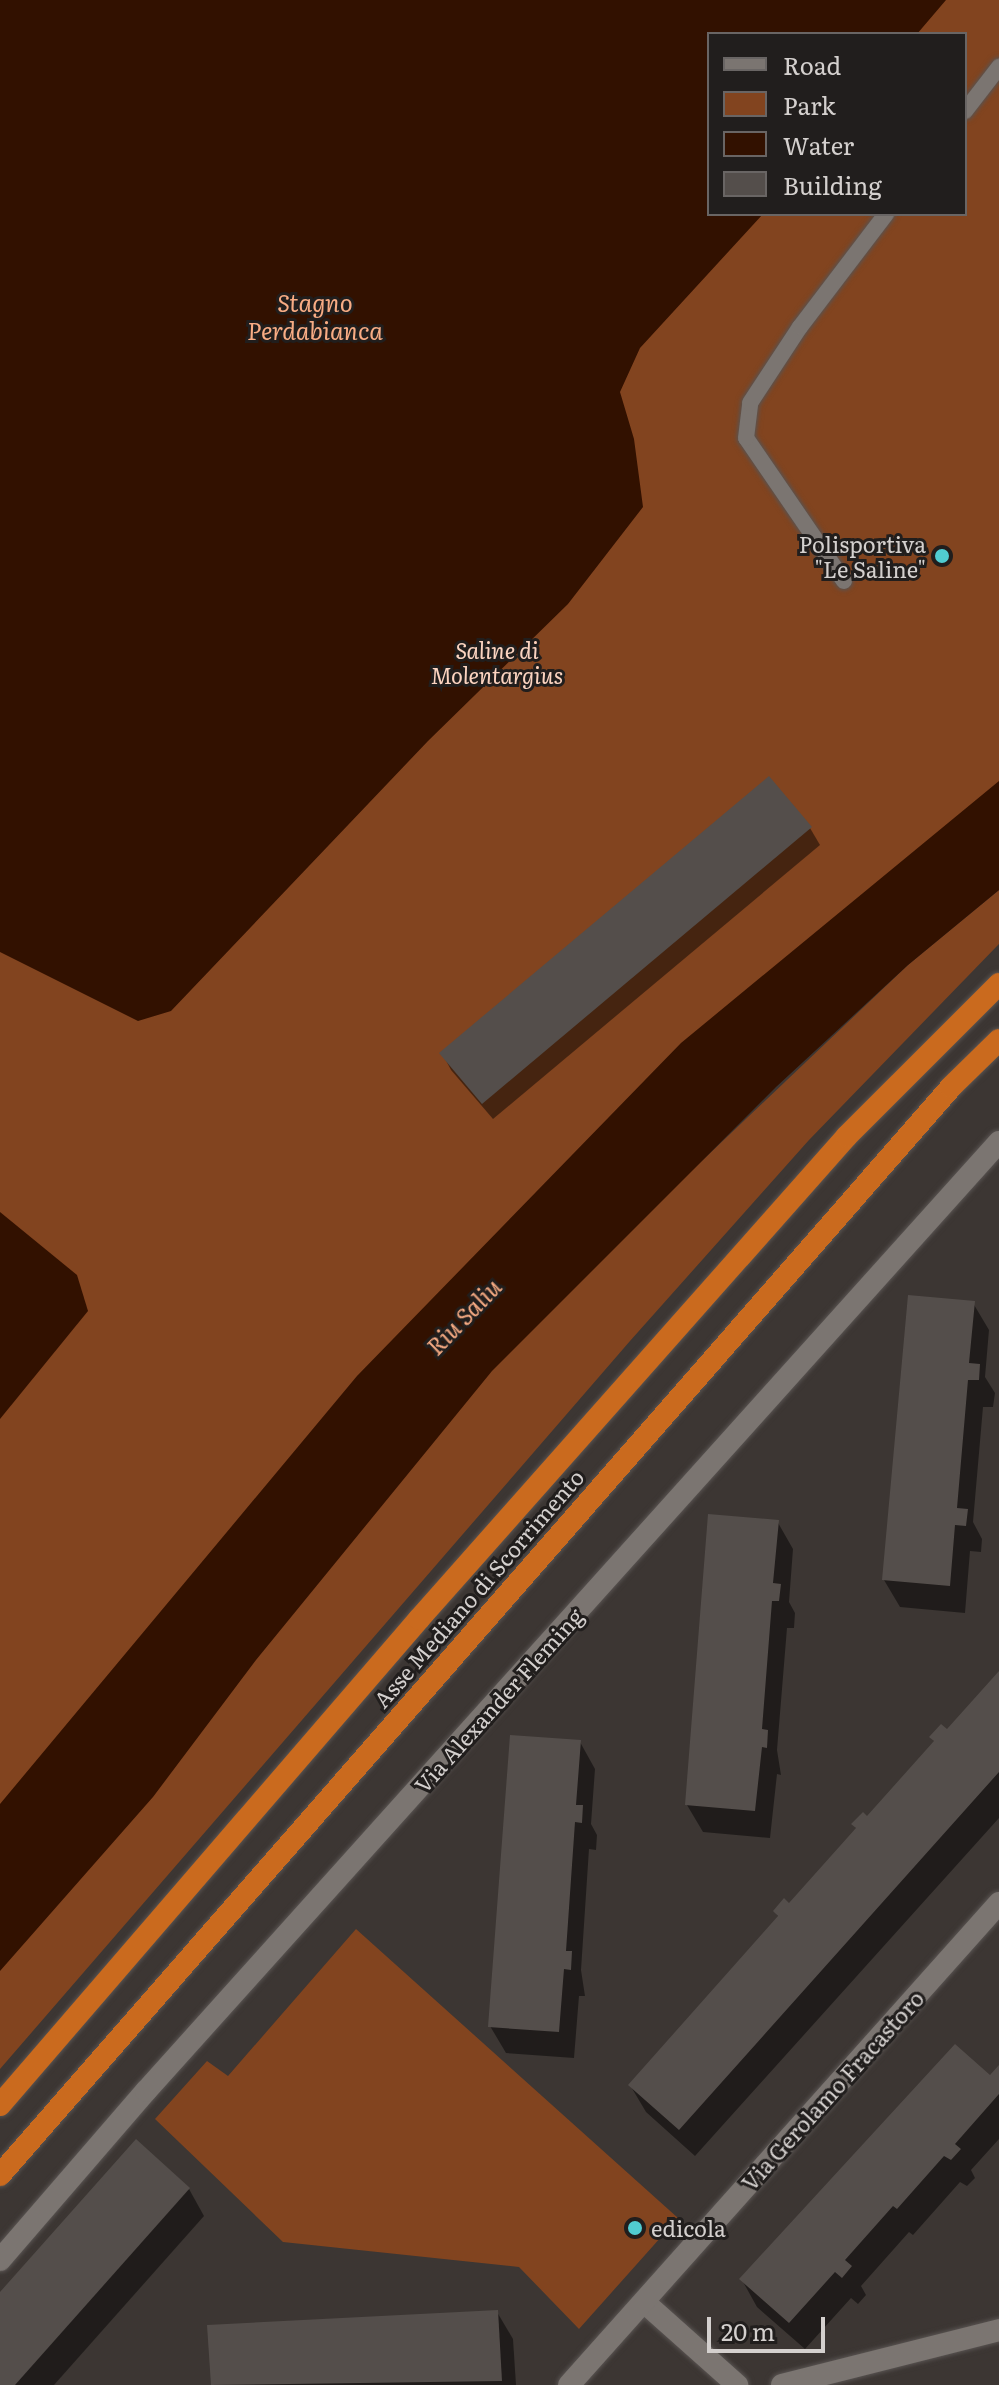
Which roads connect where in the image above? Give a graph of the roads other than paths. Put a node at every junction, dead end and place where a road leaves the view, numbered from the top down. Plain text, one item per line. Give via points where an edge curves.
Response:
1 (999, 67) edge
2 (967, 108) edge
3 (884, 216) edge
4 (844, 581) dead end
5 (999, 984) edge
6 (999, 1040) edge
7 (999, 1142) edge
8 (999, 1903) edge
9 (0, 2105) edge
10 (0, 2175) edge
11 (0, 2260) edge
12 (644, 2302) junction
13 (999, 2330) edge
14 (569, 2385) edge
15 (737, 2385) edge
16 (782, 2385) edge

1 - 2 lane
3 - 4 lane via 750,403 746,438
5 - 9 highway, Asse Mediano di Scorrimento via 847,1136 409,1631
6 - 10 highway, Asse Mediano di Scorrimento via 920,1123
7 - 11 street, Via Alexander Fleming
8 - 12 street, Via Gerolamo Fracastoro
12 - 14 street, Via Gerolamo Fracastoro
12 - 15 street
13 - 16 street

